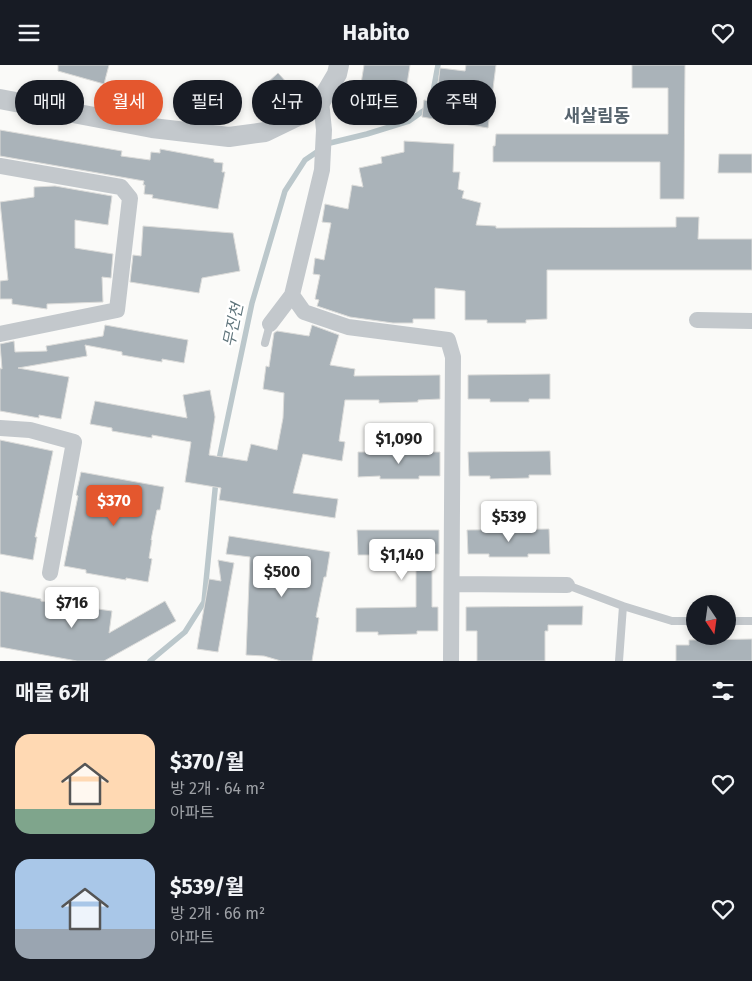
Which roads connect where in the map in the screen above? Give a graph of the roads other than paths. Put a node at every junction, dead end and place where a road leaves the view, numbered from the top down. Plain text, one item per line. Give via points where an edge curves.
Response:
1 (339, 65) edge
2 (0, 99) edge
3 (322, 99) edge
4 (322, 110) edge
5 (280, 125) edge
6 (0, 166) edge
7 (292, 295) junction
8 (697, 320) dead end
9 (752, 321) edge
10 (270, 324) joint
11 (0, 334) edge
12 (265, 343) dead end
13 (0, 428) edge
14 (50, 573) dead end
15 (452, 584) junction
16 (567, 585) joint
17 (623, 606) junction
18 (686, 621) edge
19 (736, 621) edge
20 (752, 621) edge
21 (451, 661) edge
22 (619, 661) edge

1 - 3 street
2 - 5 street via 152,128 229,137 265,132
4 - 7 street via 322,170
6 - 11 street via 121,187 130,198 117,310
7 - 10 street
7 - 15 street via 304,312 348,327 448,340 453,357
8 - 9 street
10 - 12 lane
13 - 14 street via 30,430 74,441
15 - 16 street
15 - 21 street
16 - 17 lane
17 - 18 lane via 672,621
17 - 22 lane
19 - 20 lane

